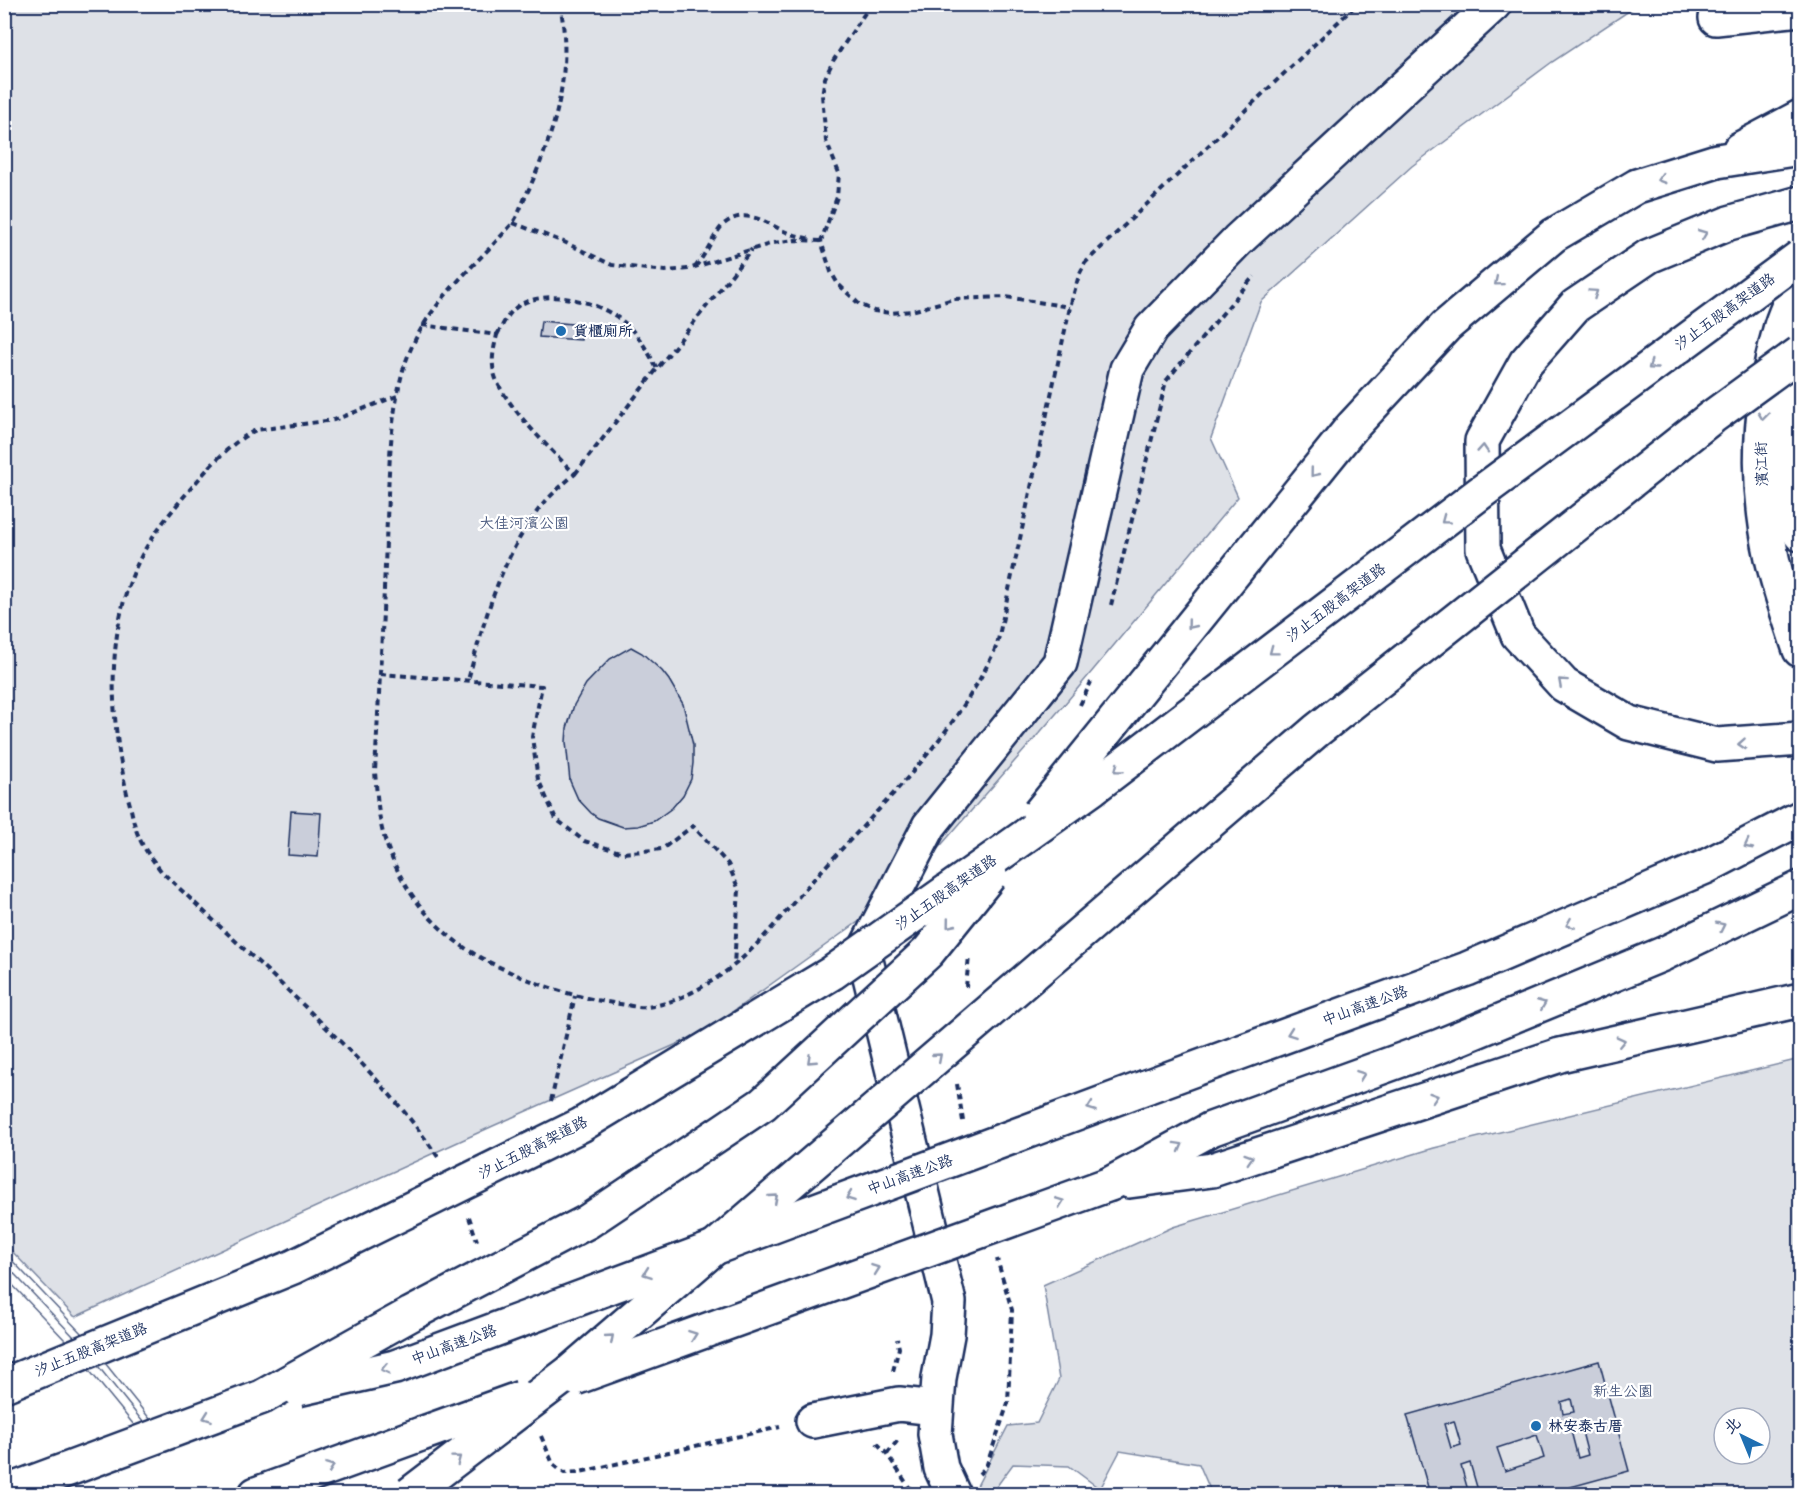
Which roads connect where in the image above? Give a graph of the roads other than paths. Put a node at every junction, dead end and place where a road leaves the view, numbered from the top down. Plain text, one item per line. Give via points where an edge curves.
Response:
1 (1494, 4) edge
2 (1731, 4) edge
3 (1800, 9) edge
4 (1800, 117) edge
5 (1800, 148) edge
6 (1717, 161) junction
7 (1800, 203) edge
8 (1800, 257) edge
9 (1800, 280) edge
10 (1800, 352) edge
11 (1800, 372) edge
12 (1800, 534) edge
13 (1800, 650) edge
14 (1800, 739) edge
15 (1800, 818) edge
16 (1800, 888) edge
17 (1800, 1000) edge
18 (1110, 1184) junction
19 (4, 1385) edge
20 (262, 1397) junction
21 (936, 1408) junction
22 (813, 1421) dead end
23 (4, 1493) edge
24 (256, 1494) edge
25 (410, 1494) edge
26 (953, 1494) edge

1 - 21 main road via 1238,240 1151,329 1127,369 1060,663 929,826 864,952 949,1302
2 - 3 main road via 1716,18
4 - 6 main road
5 - 6 main road
6 -> 20 main road, bridge via 1637,186 1554,235 1446,326 1351,428 928,952 763,1104 586,1222
14 -> 7 main road via 1717,745 1629,723 1563,685 1518,635 1483,549 1482,441 1526,362 1575,306 1648,256 1730,224
8 -> 19 main road, 汐止五股高架道路, bridge via 1480,493 1093,788 832,973 581,1125 293,1267
9 -> 13 main road, 濱江街 via 1782,324 1767,379 1761,435 1766,527
25 -> 10 main road, bridge via 570,1372 1316,730
11 - 12 main road, 濱江街 via 1791,468
15 -> 20 main road, 中山高速公路, bridge via 1705,867 1467,969 395,1367
18 -> 16 main road via 1211,1129 1440,1046 1663,954
18 -> 17 main road via 1212,1170 1560,1055
24 -> 18 main road, bridge
20 -> 23 main road, 中山高速公路
21 - 22 main road via 899,1404
21 - 26 main road via 935,1434 941,1468

